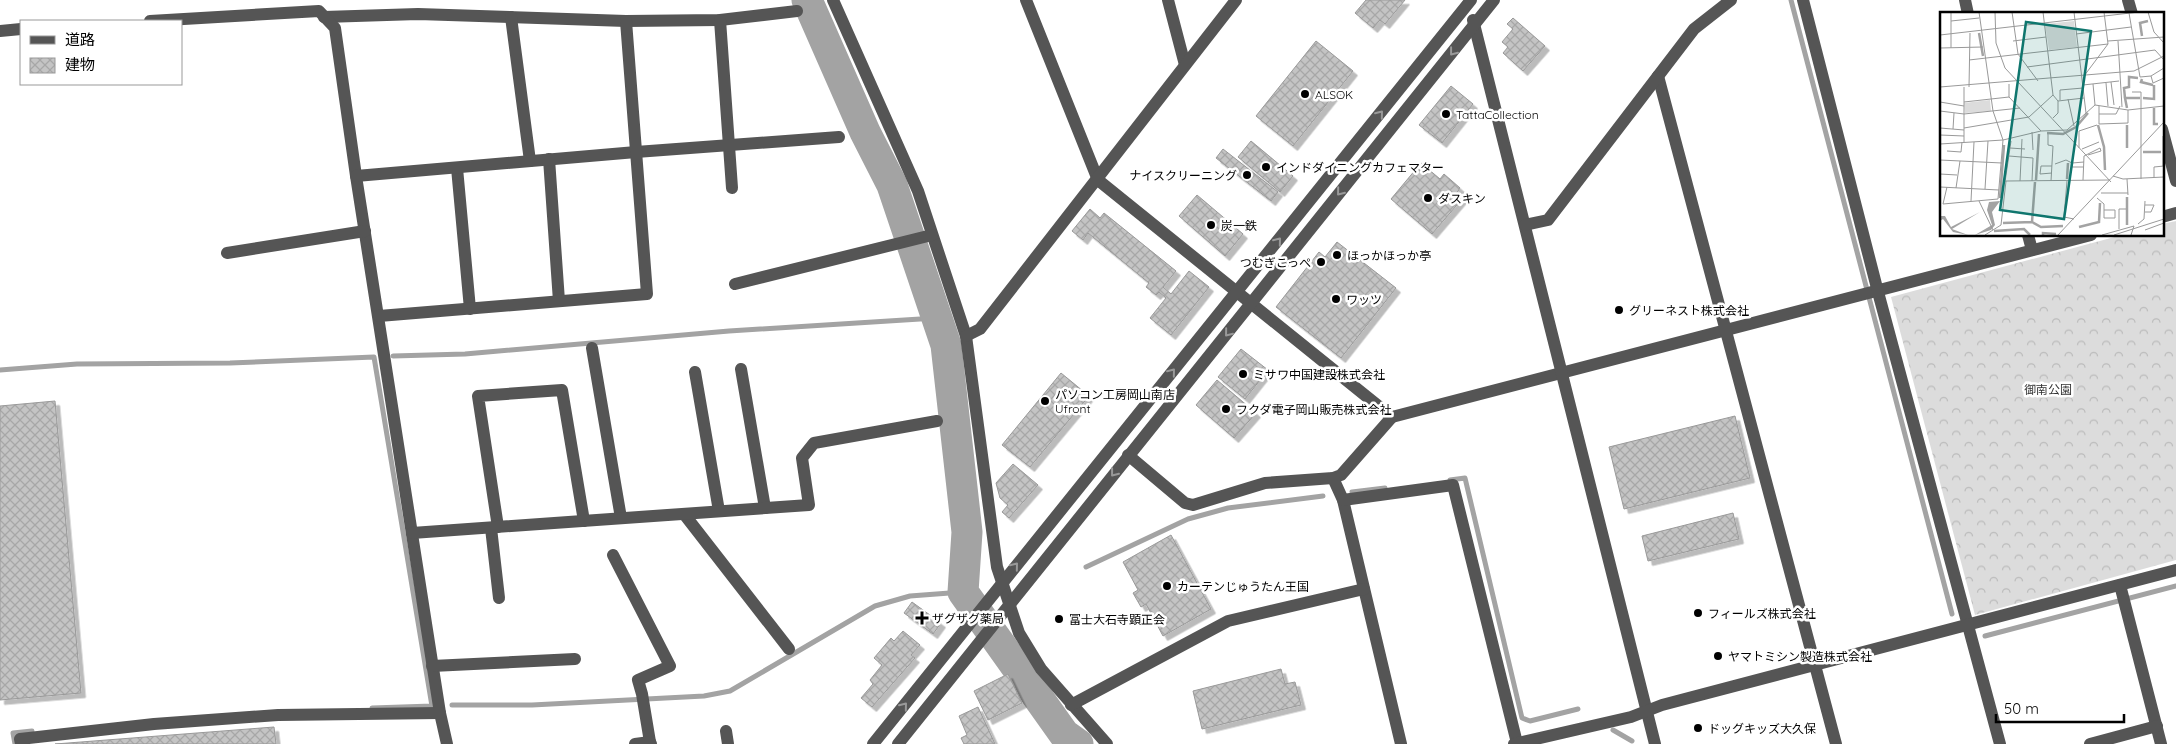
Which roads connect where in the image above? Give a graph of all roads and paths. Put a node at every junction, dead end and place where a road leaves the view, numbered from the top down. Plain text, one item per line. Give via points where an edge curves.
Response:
1 (833, 0) edge
2 (1026, 0) edge
3 (1168, 0) edge
4 (1236, 0) edge
5 (1494, 0) edge
6 (1731, 0) edge
7 (1803, 0) edge
8 (1470, 1) edge
9 (797, 11) dead end
10 (324, 16) junction
11 (511, 17) junction
12 (167, 20) edge
13 (720, 20) junction
14 (626, 21) junction
15 (1474, 24) junction
16 (20, 29) edge
17 (0, 30) edge
18 (1185, 65) junction
19 (1658, 76) junction
20 (839, 136) dead end
21 (2164, 136) edge
22 (729, 145) junction
23 (636, 152) junction
24 (549, 159) junction
25 (530, 161) junction
26 (457, 168) junction
27 (356, 176) junction
28 (1098, 180) junction
29 (2176, 181) edge
30 (732, 188) dead end
31 (1525, 225) junction
32 (365, 231) junction
33 (927, 236) junction
34 (2028, 236) edge
35 (2087, 236) edge
36 (2032, 250) junction
37 (228, 253) dead end
38 (735, 284) dead end
39 (1236, 292) junction
40 (1872, 293) junction
41 (559, 302) junction
42 (1250, 305) junction
43 (470, 309) junction
44 (379, 316) junction
45 (1726, 331) junction
46 (966, 336) junction
47 (592, 348) dead end
48 (742, 369) dead end
49 (696, 372) dead end
50 (1562, 373) junction
51 (1392, 418) junction
52 (937, 421) dead end
53 (1128, 455) junction
54 (1333, 478) junction
55 (1343, 500) junction
56 (765, 508) junction
57 (719, 511) junction
58 (684, 514) junction
59 (621, 518) junction
60 (584, 521) junction
61 (495, 527) junction
62 (412, 533) junction
63 (613, 555) dead end
64 (2176, 570) edge
65 (1002, 583) junction
66 (1364, 589) junction
67 (2122, 595) junction
68 (499, 598) dead end
69 (1010, 604) junction
70 (1967, 624) junction
71 (789, 649) dead end
72 (575, 660) dead end
73 (1815, 664) junction
74 (432, 666) junction
75 (1071, 705) junction
76 (1646, 712) junction
77 (440, 713) junction
78 (2157, 726) junction
79 (1546, 741) edge
80 (1658, 742) edge
81 (651, 743) edge
82 (20, 744) edge
83 (447, 744) edge
84 (635, 744) edge
85 (873, 744) edge
86 (898, 744) edge
87 (1107, 744) edge
88 (1401, 744) edge
89 (1515, 744) edge
90 (1836, 744) edge
91 (2000, 744) edge
92 (2090, 744) edge
93 (2161, 744) edge

1 - 33 street via 918,191
2 - 28 street
3 - 18 street
4 - 18 street
5 - 15 street
6 - 19 street via 1694,29
7 - 40 street
8 - 15 street
39 -> 8 street
9 - 13 street
10 - 11 street via 418,14
10 - 12 street via 319,11
10 - 27 street via 335,28
11 - 14 street
11 - 25 street
13 - 14 street
13 - 22 street
14 - 23 street
15 - 31 street
15 -> 42 street
16 - 17 street
18 - 28 street
19 - 31 street via 1548,220
19 - 45 street
20 - 22 street
21 - 29 street
22 - 23 street
22 - 30 street
23 - 24 street
23 - 41 street via 647,294
24 - 25 street
24 - 41 street
25 - 26 street
26 - 27 street
26 - 43 street
27 - 32 street
28 - 39 street
28 - 46 street via 980,330
31 - 50 street
32 - 37 street
32 - 44 street
33 - 38 street
33 - 46 street
34 - 36 street
35 - 36 street
36 - 40 street
39 - 42 street
65 -> 39 street
40 - 45 street
40 - 70 street
41 - 43 street
42 - 51 street
42 -> 53 street
43 - 44 street
44 - 62 street
45 - 50 street
45 - 73 street
46 - 65 street via 997,567
47 - 59 street
48 - 56 street
49 - 57 street
50 - 51 street
50 - 76 street
51 - 54 street via 1341,474
52 - 56 street via 814,443 802,458 809,505
53 - 54 street via 1185,503 1193,505 1265,483
53 -> 69 street
54 - 55 street
55 - 66 street
55 - 89 street via 1453,485
56 - 57 street
57 - 58 street
58 - 59 street
58 - 71 street
59 - 60 street
60 - 61 street
60 - 61 street via 562,390 478,396
61 - 62 street
61 - 68 street
62 - 74 street
63 - 81 street via 670,666 638,680
64 - 67 street
65 - 69 street
85 -> 65 street
66 - 75 street via 1228,621
66 - 88 street
67 - 70 street
67 - 78 street
69 - 75 street via 1019,633 1041,669
69 - 86 street
70 - 73 street
70 - 91 street
72 - 74 street
73 - 76 street
73 - 90 street
74 - 77 street
75 - 87 street
76 - 79 street
76 - 80 street
77 - 82 street via 278,715 154,724 20,739
77 - 83 street
78 - 92 street
78 - 93 street
79 - 89 street
81 - 84 street

